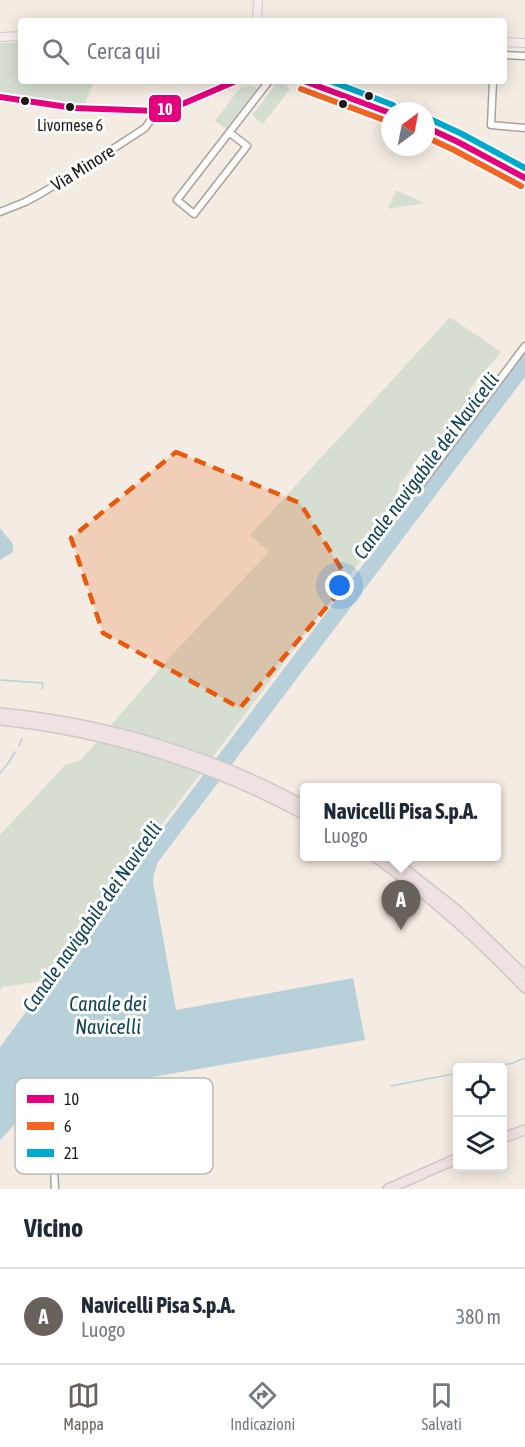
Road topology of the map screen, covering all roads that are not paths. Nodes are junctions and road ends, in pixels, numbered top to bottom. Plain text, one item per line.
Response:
1 (258, 0) edge
2 (256, 18) edge
3 (18, 36) edge
4 (0, 37) edge
5 (507, 42) edge
6 (525, 43) edge
7 (507, 56) edge
8 (525, 56) edge
9 (229, 84) edge
10 (267, 84) edge
11 (312, 84) edge
12 (493, 84) edge
13 (0, 97) edge
14 (381, 110) edge
15 (157, 111) junction
16 (525, 128) edge
17 (435, 131) edge
18 (230, 133) junction
19 (525, 178) edge
20 (0, 212) edge
21 (525, 346) edge
22 (418, 488) dead end
23 (0, 713) edge
24 (0, 720) edge
25 (70, 727) junction
26 (300, 804) edge
27 (300, 812) edge
28 (381, 861) edge
29 (395, 861) edge
30 (525, 976) edge
31 (525, 988) edge
32 (525, 1127) edge
33 (507, 1136) edge
34 (453, 1160) edge
35 (54, 1174) edge
36 (55, 1189) edge
37 (388, 1189) edge

1 - 2 main road
3 - 4 main road
5 - 6 main road
7 - 8 street
9 - 15 street
10 - 18 street
11 - 14 street
12 - 16 street
13 - 15 street
15 - 20 street, Via Minore
17 - 19 street
18 - 18 street
21 - 22 street
23 - 25 highway
24 - 25 highway
25 - 26 highway
25 - 27 highway
28 - 31 highway
29 - 30 highway
32 - 33 highway
34 - 37 highway
35 - 36 street

